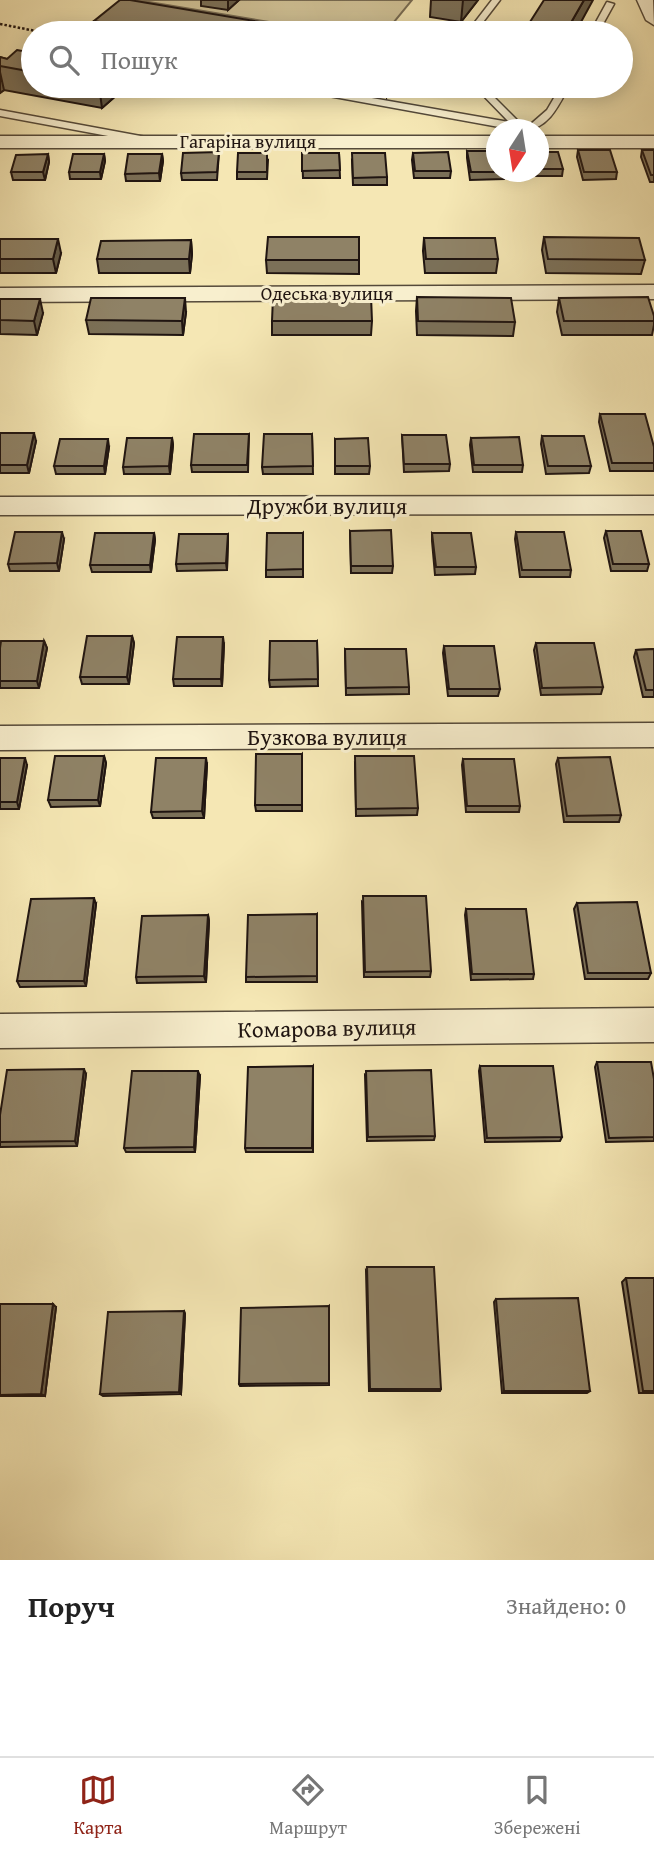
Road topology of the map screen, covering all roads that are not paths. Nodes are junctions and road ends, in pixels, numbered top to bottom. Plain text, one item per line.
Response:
1 (496, 0) edge
2 (645, 0) edge
3 (610, 4) dead end
4 (654, 20) edge
5 (480, 21) edge
6 (601, 21) edge
7 (355, 98) edge
8 (491, 98) edge
9 (559, 98) edge
10 (0, 113) edge
11 (512, 119) edge
12 (539, 119) edge
13 (486, 122) edge
14 (154, 141) junction
15 (0, 142) edge
16 (486, 142) edge
17 (549, 142) edge
18 (654, 142) edge
19 (654, 292) edge
20 (0, 295) edge
21 (654, 505) edge
22 (0, 506) edge
23 (654, 735) edge
24 (0, 738) edge
25 (654, 1025) edge
26 (0, 1031) edge

1 - 5 lane
2 - 4 street
3 - 6 lane
7 - 13 lane
8 - 11 lane
9 - 12 lane
10 - 14 lane
14 - 15 street, Гагаріна вулиця
14 - 16 street, Гагаріна вулиця
17 - 18 street
19 - 20 street, Одеська вулиця
21 - 22 street, Дружби вулиця
23 - 24 street, Бузкова вулиця
25 - 26 street, Комарова вулиця

